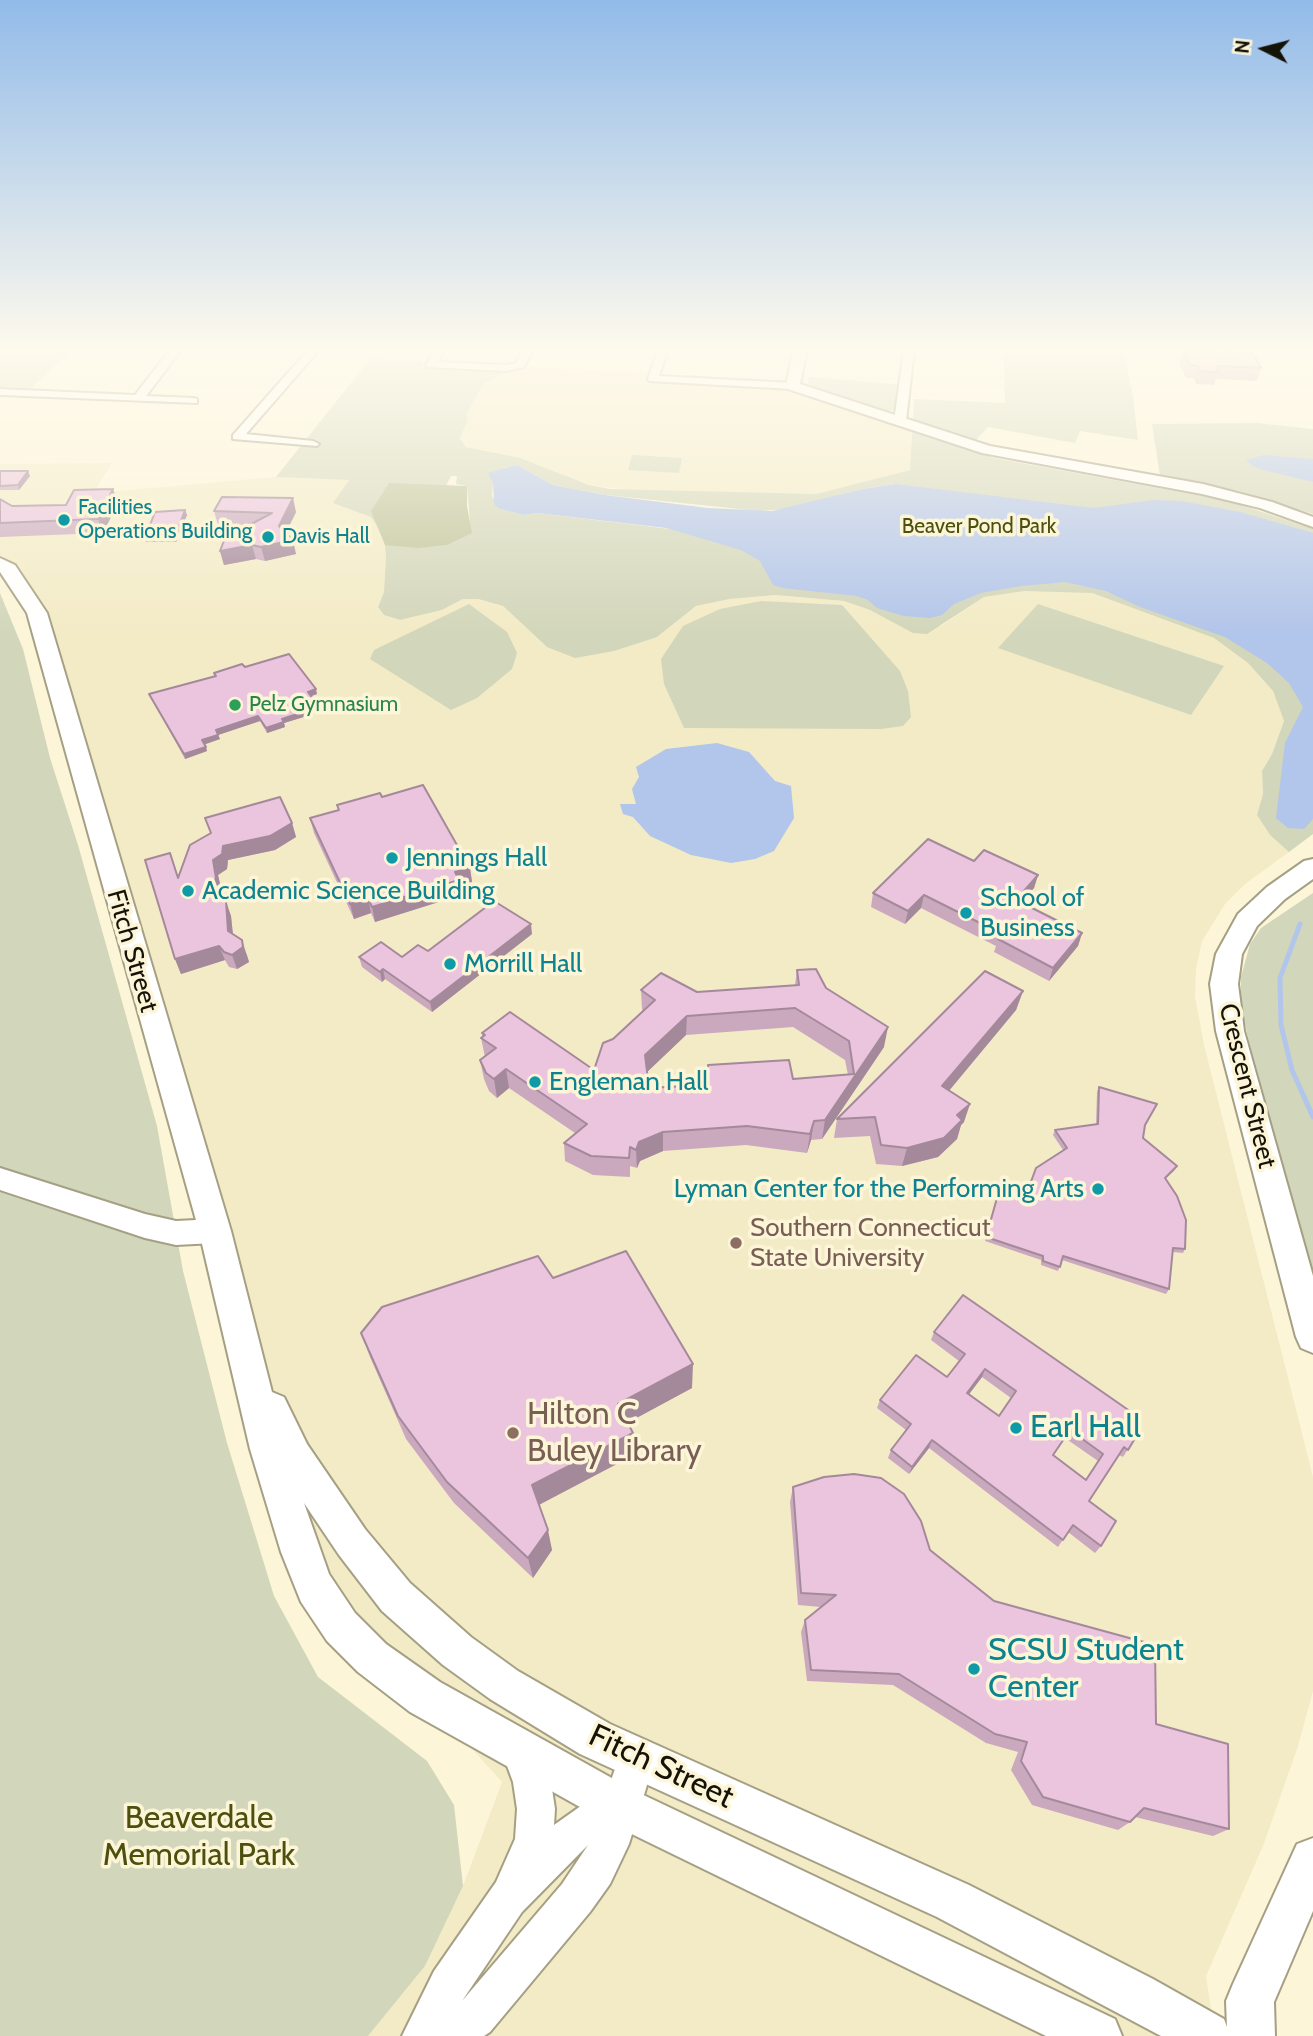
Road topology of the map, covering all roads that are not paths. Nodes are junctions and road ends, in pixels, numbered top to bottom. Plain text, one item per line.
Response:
1 (975, 445) edge
2 (1313, 522) edge
3 (0, 564) edge
4 (1313, 867) edge
5 (0, 1179) edge
6 (215, 1231) junction
7 (1313, 1337) edge
8 (243, 1350) junction
9 (520, 1752) junction
10 (636, 1759) junction
11 (620, 1806) junction
12 (1313, 1860) edge
13 (508, 1898) junction
14 (423, 2036) edge
15 (452, 2036) edge
16 (1098, 2036) edge
17 (1207, 2036) edge
18 (1251, 2036) edge

1 - 2 street
3 - 6 main road, Fitch Street
4 - 7 main road, Crescent Street
5 - 6 street
6 - 8 main road, Fitch Street
8 - 9 main road, Fitch Street
8 - 10 main road, Fitch Street
9 - 11 main road, Fitch Street
9 - 13 street
10 - 11 street
10 - 17 main road, Fitch Street
11 - 13 street
11 - 15 street
11 - 16 main road, Fitch Street
12 - 18 main road
13 - 14 street

